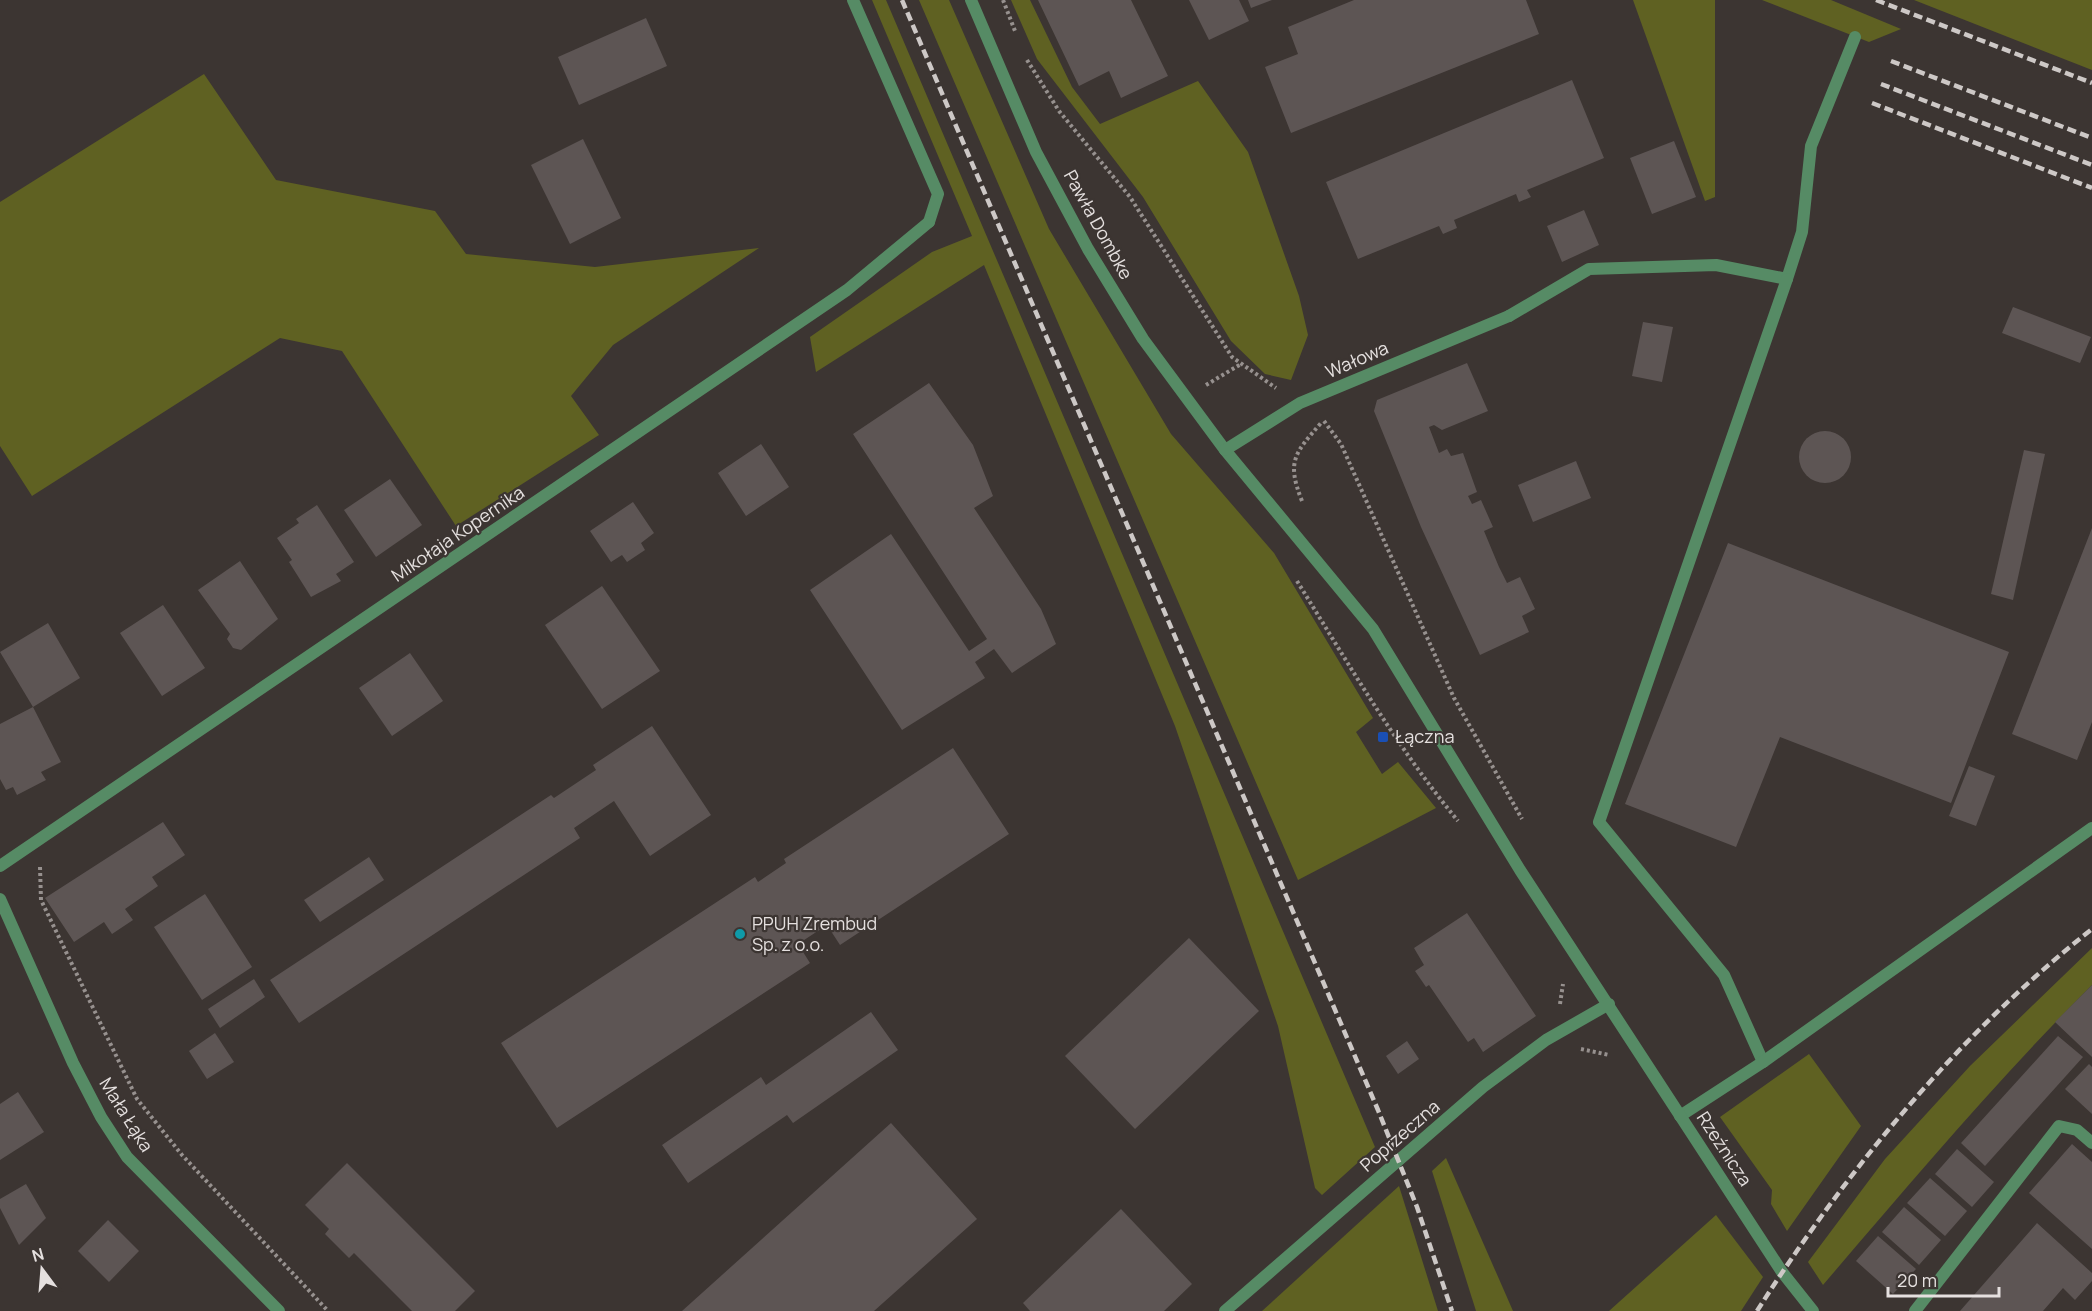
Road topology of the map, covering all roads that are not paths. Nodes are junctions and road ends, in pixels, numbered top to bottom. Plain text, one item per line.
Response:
1 (853, 0) edge
2 (971, 0) edge
3 (1855, 37) dead end
4 (1787, 279) junction
5 (1224, 450) junction
6 (2092, 828) edge
7 (0, 866) edge
8 (0, 899) edge
9 (1609, 1004) junction
10 (1763, 1062) junction
11 (1680, 1116) junction
12 (2092, 1143) edge
13 (279, 1311) edge
14 (1226, 1311) edge
15 (1813, 1311) edge
16 (1915, 1311) edge

1 - 7 street, Mikołaja Kopernika
2 - 5 street, Pawła Dombke
3 - 4 street
4 - 5 street, Wałowa
4 - 10 street
5 - 9 street
6 - 10 street
8 - 13 street, Mała Łąka
9 - 11 street, Rzeźnicza
9 - 14 street, Poprzeczna
10 - 11 street
11 - 15 street, Rzeźnicza
12 - 16 street

